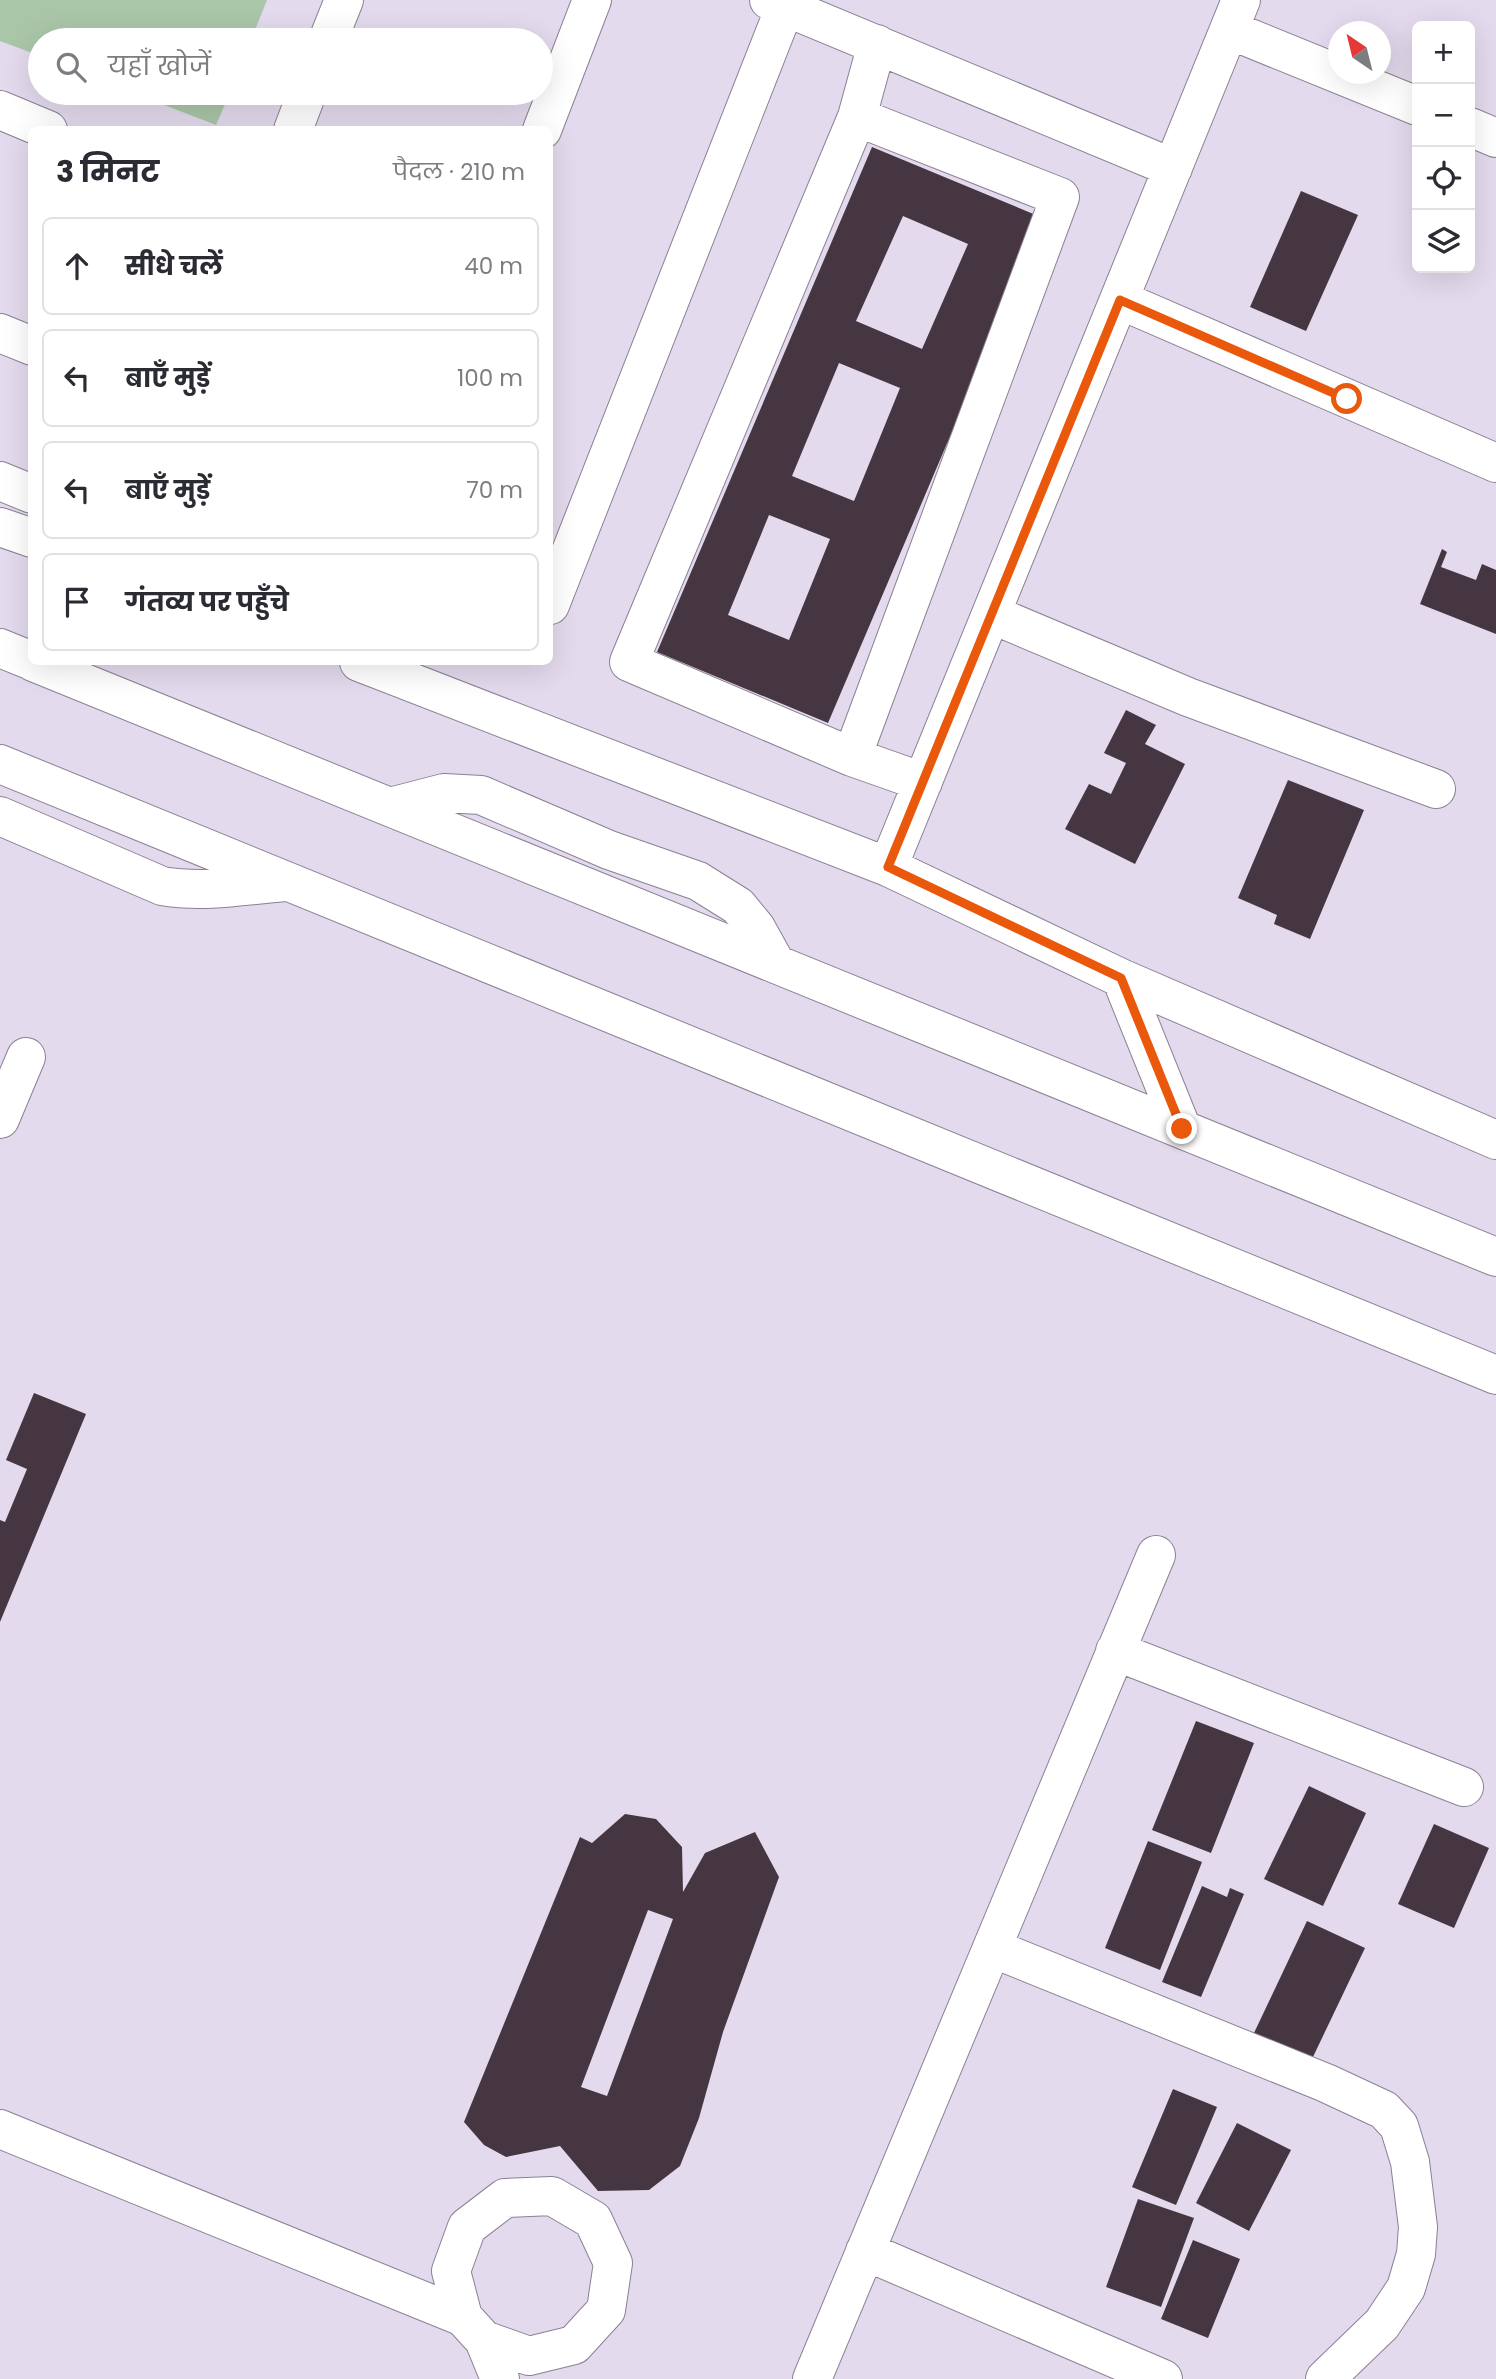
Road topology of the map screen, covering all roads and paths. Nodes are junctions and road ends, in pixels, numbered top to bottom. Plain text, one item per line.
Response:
1 (344, 0) edge
2 (592, 0) edge
3 (777, 4) edge
4 (1235, 15) edge
5 (333, 28) edge
6 (877, 44) junction
7 (553, 101) edge
8 (1412, 104) edge
9 (302, 105) edge
10 (552, 105) edge
11 (0, 110) edge
12 (857, 117) junction
13 (38, 126) edge
14 (295, 126) edge
15 (544, 126) edge
16 (1475, 129) edge
17 (1496, 138) edge
18 (1174, 168) junction
19 (1120, 300) junction
20 (0, 333) edge
21 (28, 344) edge
22 (1496, 463) edge
23 (0, 481) edge
24 (28, 492) edge
25 (0, 527) edge
26 (28, 537) edge
27 (553, 598) edge
28 (991, 614) junction
29 (0, 648) edge
30 (28, 659) edge
31 (42, 665) edge
32 (367, 665) edge
33 (852, 757) junction
34 (0, 764) edge
35 (923, 782) junction
36 (1436, 789) dead end
37 (0, 816) edge
38 (888, 867) junction
39 (288, 881) junction
40 (1121, 978) junction
41 (26, 1057) dead end
42 (0, 1119) edge
43 (1182, 1129) junction
44 (1496, 1140) edge
45 (1496, 1257) edge
46 (1496, 1375) edge
47 (1156, 1555) dead end
48 (1115, 1651) junction
49 (1464, 1787) dead end
50 (992, 1948) junction
51 (0, 2129) edge
52 (865, 2251) junction
53 (500, 2379) edge
54 (812, 2379) edge
55 (1163, 2379) edge
56 (1325, 2379) edge

1 - 5 street
2 - 7 street
3 - 6 street
3 - 27 street
4 - 8 street
4 - 18 street
6 - 12 street
6 - 18 street
9 - 14 street
10 - 15 street
11 - 13 street
12 - 33 street
12 - 33 street
16 - 17 street
18 - 19 street
19 - 22 street
19 - 28 street
20 - 21 street
23 - 24 street
25 - 26 street
28 - 35 street
28 - 36 street
29 - 30 street
31 - 43 street
32 - 38 street
33 - 35 street
34 - 39 street
35 - 38 street
37 - 39 street
38 - 40 street
39 - 46 street
40 - 43 street
40 - 44 street
41 - 42 street
43 - 45 street
47 - 48 street
48 - 49 street
48 - 50 street
50 - 52 street
50 - 56 street
51 - 53 street
52 - 54 street
52 - 55 street

